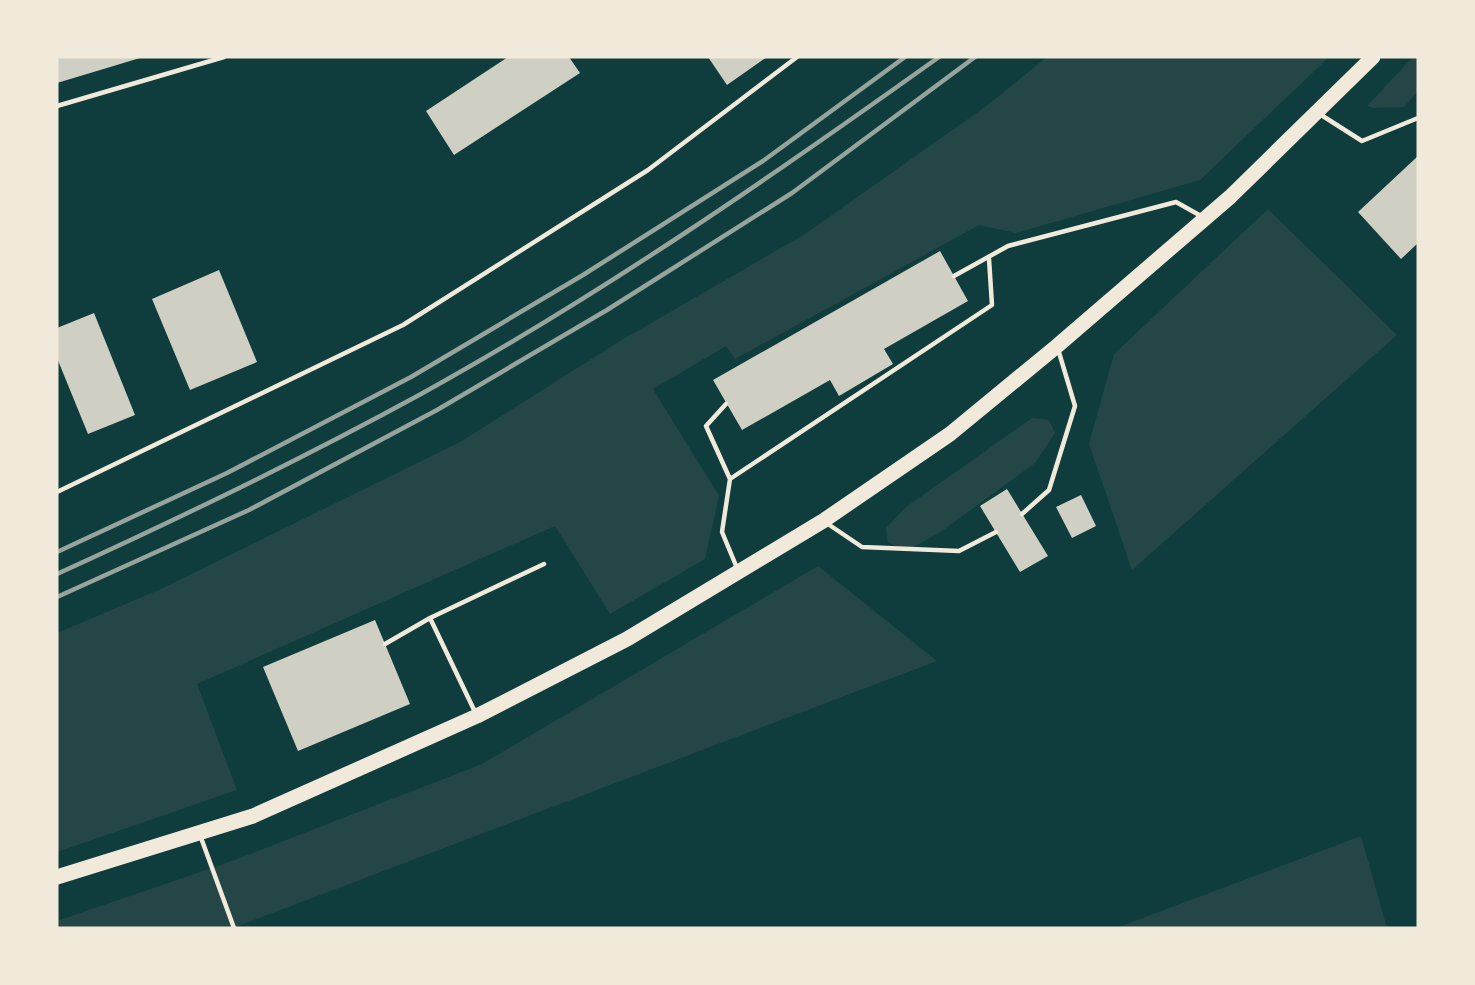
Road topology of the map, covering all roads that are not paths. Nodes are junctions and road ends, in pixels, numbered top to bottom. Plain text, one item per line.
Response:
1 (224, 57) edge
2 (797, 57) edge
3 (1373, 57) edge
4 (57, 106) edge
5 (1318, 113) junction
6 (1418, 118) edge
7 (1206, 219) junction
8 (989, 259) junction
9 (954, 276) dead end
10 (1057, 346) junction
11 (726, 404) dead end
12 (730, 479) junction
13 (57, 492) edge
14 (1022, 514) dead end
15 (823, 520) junction
16 (996, 532) dead end
17 (544, 564) dead end
18 (738, 572) junction
19 (430, 618) junction
20 (385, 644) dead end
21 (477, 716) junction
22 (199, 833) junction
23 (57, 877) edge
24 (234, 928) edge

1 - 4 lane
2 - 13 lane
3 - 5 main road
5 - 6 lane
5 - 7 main road
7 - 8 lane
7 - 10 main road
8 - 9 lane
8 - 12 lane
10 - 14 lane
10 - 15 main road
11 - 12 lane
12 - 18 lane
15 - 16 lane
15 - 18 main road
17 - 19 lane
18 - 21 main road
19 - 20 lane
19 - 21 lane
21 - 22 main road
22 - 23 main road
22 - 24 lane

